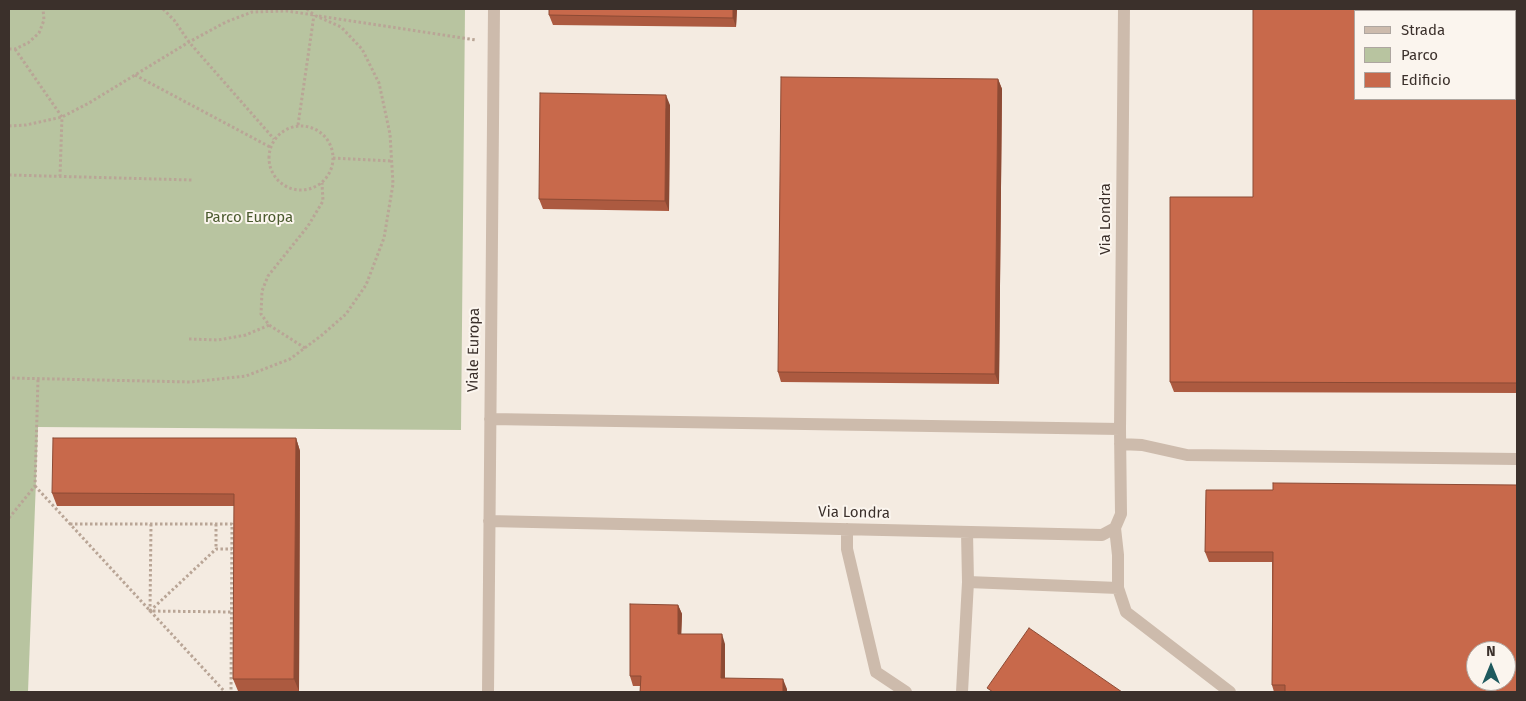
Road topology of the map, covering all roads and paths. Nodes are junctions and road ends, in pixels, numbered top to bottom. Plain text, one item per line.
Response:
1 (43, 9) edge
2 (163, 9) edge
3 (307, 9) edge
4 (494, 9) edge
5 (1124, 9) edge
6 (314, 15) junction
7 (189, 42) junction
8 (493, 44) junction
9 (9, 49) edge
10 (15, 49) junction
11 (135, 75) junction
12 (62, 117) junction
13 (298, 125) junction
14 (9, 126) edge
15 (274, 139) junction
16 (270, 147) junction
17 (333, 158) junction
18 (392, 161) junction
19 (9, 176) edge
20 (60, 176) junction
21 (192, 180) dead end
22 (322, 183) junction
23 (269, 325) junction
24 (189, 339) dead end
25 (305, 348) junction
26 (9, 378) edge
27 (38, 379) junction
28 (490, 419) junction
29 (1120, 428) junction
30 (1120, 444) junction
31 (1517, 459) edge
32 (35, 486) junction
33 (9, 518) edge
34 (489, 521) junction
35 (70, 524) junction
36 (151, 524) junction
37 (216, 524) junction
38 (1115, 528) junction
39 (847, 529) junction
40 (967, 532) junction
41 (216, 550) junction
42 (232, 550) junction
43 (968, 582) junction
44 (1118, 588) junction
45 (150, 611) junction
46 (231, 612) junction
47 (225, 692) edge
48 (231, 692) edge
49 (488, 692) edge
50 (906, 692) edge
51 (962, 692) edge
52 (1230, 692) edge

1 - 10 path
2 - 7 path
3 - 6 path
4 - 8 street, Viale Europa
5 - 29 street, Via Londra
6 - 7 path
6 - 8 path
6 - 13 path
6 - 18 path
7 - 11 path
7 - 15 path
8 - 28 street, Viale Europa
9 - 10 path
10 - 12 path
11 - 12 path
11 - 16 path
12 - 14 path
12 - 20 path
13 - 15 path
13 - 17 path
15 - 16 path
16 - 22 path
17 - 18 path
17 - 22 path
18 - 25 path
19 - 20 path
20 - 21 path
22 - 23 path
23 - 24 path
23 - 25 path
25 - 27 path
26 - 27 path
27 - 32 path
28 - 29 street
28 - 34 street, Viale Europa
29 - 30 street, Via Londra
30 - 31 street
30 - 38 street, Via Londra
32 - 33 path
32 - 35 path
34 - 39 street, Via Londra
34 - 49 street, Viale Europa
35 - 36 path
35 - 45 path
36 - 37 path
36 - 45 path
37 - 41 path
37 - 42 path
38 - 40 street, Via Londra
38 - 44 street
39 - 40 street, Via Londra
39 - 50 street
40 - 43 street
41 - 42 path
41 - 45 path
42 - 46 path
43 - 44 street
43 - 51 street
44 - 52 street
45 - 46 path
45 - 47 path
46 - 48 path

